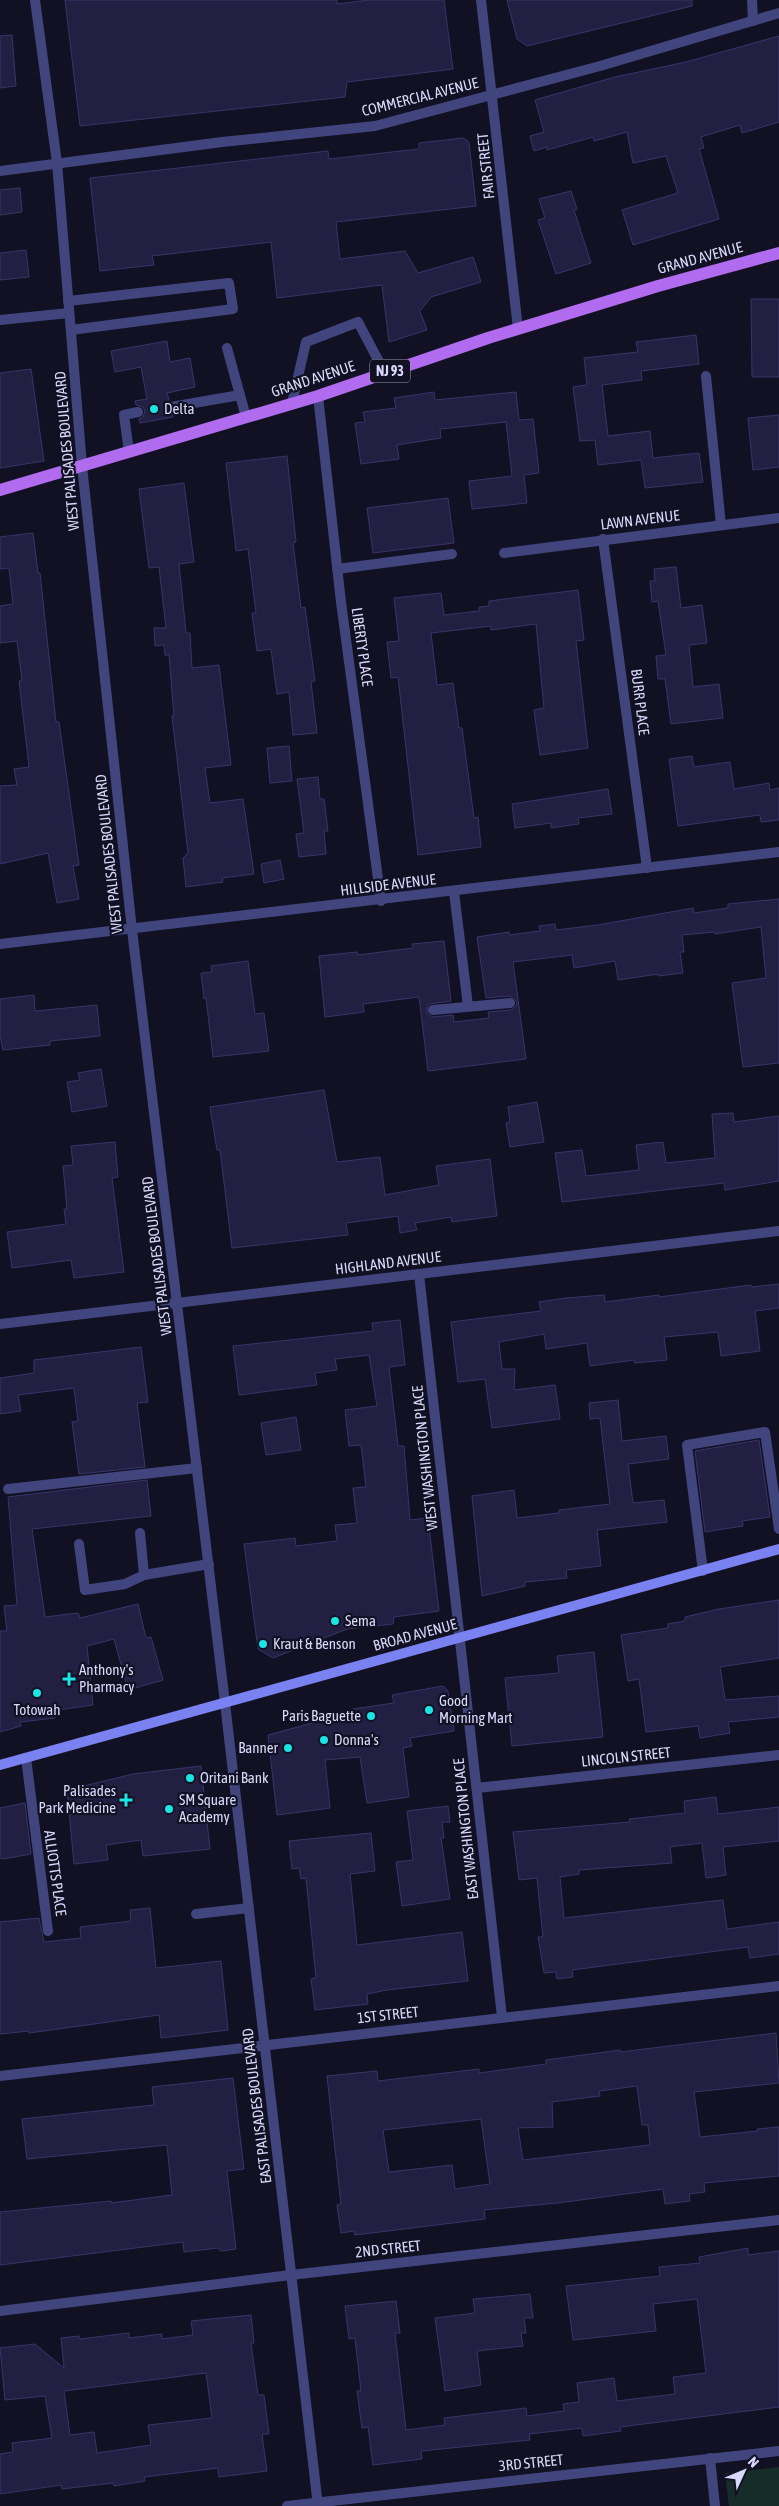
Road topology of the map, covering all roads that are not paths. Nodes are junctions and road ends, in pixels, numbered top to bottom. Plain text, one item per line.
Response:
1 (35, 0) edge
2 (482, 0) edge
3 (752, 0) edge
4 (779, 13) edge
5 (753, 21) junction
6 (493, 94) junction
7 (57, 163) junction
8 (0, 171) edge
9 (779, 253) edge
10 (68, 301) junction
11 (70, 313) junction
12 (0, 320) edge
13 (518, 329) junction
14 (71, 330) junction
15 (227, 348) dead end
16 (385, 373) junction
17 (706, 376) dead end
18 (240, 395) junction
19 (318, 396) junction
20 (292, 404) junction
21 (171, 407) dead end
22 (138, 412) dead end
23 (246, 417) junction
24 (129, 452) junction
25 (82, 466) junction
26 (0, 490) edge
27 (779, 518) edge
28 (721, 525) junction
29 (603, 539) junction
30 (504, 553) dead end
31 (452, 554) dead end
32 (337, 569) junction
33 (779, 852) edge
34 (647, 868) junction
35 (454, 892) junction
36 (381, 901) junction
37 (132, 930) junction
38 (0, 944) edge
39 (510, 1002) dead end
40 (468, 1006) junction
41 (433, 1010) dead end
42 (779, 1231) edge
43 (419, 1274) junction
44 (178, 1304) junction
45 (0, 1324) edge
46 (197, 1468) junction
47 (8, 1489) dead end
48 (779, 1529) edge
49 (140, 1533) dead end
50 (79, 1544) dead end
51 (779, 1550) edge
52 (209, 1564) junction
53 (703, 1570) junction
54 (144, 1575) junction
55 (460, 1638) junction
56 (225, 1703) junction
57 (779, 1755) edge
58 (26, 1758) junction
59 (0, 1765) edge
60 (477, 1788) junction
61 (249, 1908) junction
62 (196, 1914) dead end
63 (48, 1932) dead end
64 (779, 1986) edge
65 (502, 2017) junction
66 (265, 2044) junction
67 (0, 2076) edge
68 (779, 2220) edge
69 (292, 2275) junction
70 (0, 2311) edge
71 (779, 2451) edge
72 (710, 2458) junction
73 (318, 2504) edge
74 (287, 2506) edge
75 (715, 2506) edge

1 - 7 street, WEST PALISADES BOULEVARD
2 - 6 street, FAIR STREET
3 - 5 street
4 - 5 street, COMMERCIAL AVENUE
5 - 6 street, COMMERCIAL AVENUE
6 - 7 street, COMMERCIAL AVENUE
6 - 13 street, FAIR STREET
7 - 8 street, COMMERCIAL AVENUE
7 - 10 street, WEST PALISADES BOULEVARD
9 - 13 main road, GRAND AVENUE / NJ 93
10 - 11 street, WEST PALISADES BOULEVARD
10 - 14 street
11 - 12 street
11 - 14 street, WEST PALISADES BOULEVARD
13 - 16 main road, GRAND AVENUE / NJ 93
14 - 25 street, WEST PALISADES BOULEVARD
15 - 18 street
16 - 19 main road, GRAND AVENUE / NJ 93
16 - 20 street
17 - 28 street
18 - 21 street
18 - 23 street
19 - 20 main road, GRAND AVENUE / NJ 93
19 - 32 street, LIBERTY PLACE
20 - 23 main road, GRAND AVENUE / NJ 93
22 - 24 street
23 - 24 main road, GRAND AVENUE / NJ 93
24 - 25 main road, GRAND AVENUE / NJ 93
25 - 26 main road, GRAND AVENUE / NJ 93
25 - 37 street, WEST PALISADES BOULEVARD
27 - 28 street, LAWN AVENUE
28 - 29 street, LAWN AVENUE
29 - 30 street, LAWN AVENUE
29 - 34 street, BURR PLACE
31 - 32 street
32 - 36 street, LIBERTY PLACE
33 - 34 street, HILLSIDE AVENUE
34 - 35 street, HILLSIDE AVENUE
35 - 36 street, HILLSIDE AVENUE
35 - 40 street
36 - 37 street, HILLSIDE AVENUE
37 - 38 street, HILLSIDE AVENUE
37 - 44 street, WEST PALISADES BOULEVARD
39 - 40 street
40 - 41 street
42 - 43 street, HIGHLAND AVENUE
43 - 44 street, HIGHLAND AVENUE
43 - 55 street, WEST WASHINGTON PLACE
44 - 45 street, HIGHLAND AVENUE
44 - 46 street, WEST PALISADES BOULEVARD
46 - 47 street
46 - 52 street, WEST PALISADES BOULEVARD
48 - 53 street
49 - 54 street
50 - 54 street
51 - 53 main road, BROAD AVENUE
52 - 54 street
52 - 56 street, WEST PALISADES BOULEVARD
53 - 55 main road, BROAD AVENUE
55 - 56 main road, BROAD AVENUE
55 - 60 street, EAST WASHINGTON PLACE
56 - 58 main road, BROAD AVENUE
56 - 61 street, EAST PALISADES BOULEVARD
57 - 60 street, LINCOLN STREET
58 - 59 main road, BROAD AVENUE
58 - 63 street, ALLIOTTS PLACE
60 - 65 street, EAST WASHINGTON PLACE
61 - 62 street
61 - 66 street, EAST PALISADES BOULEVARD
64 - 65 street, 1ST STREET
65 - 66 street, 1ST STREET
66 - 67 street, 1ST STREET
66 - 69 street, EAST PALISADES BOULEVARD
68 - 69 street, 2ND STREET
69 - 70 street, 2ND STREET
69 - 73 street, EAST PALISADES BOULEVARD
71 - 72 street, 3RD STREET
72 - 73 street, 3RD STREET
72 - 75 street
73 - 74 street, 3RD STREET

